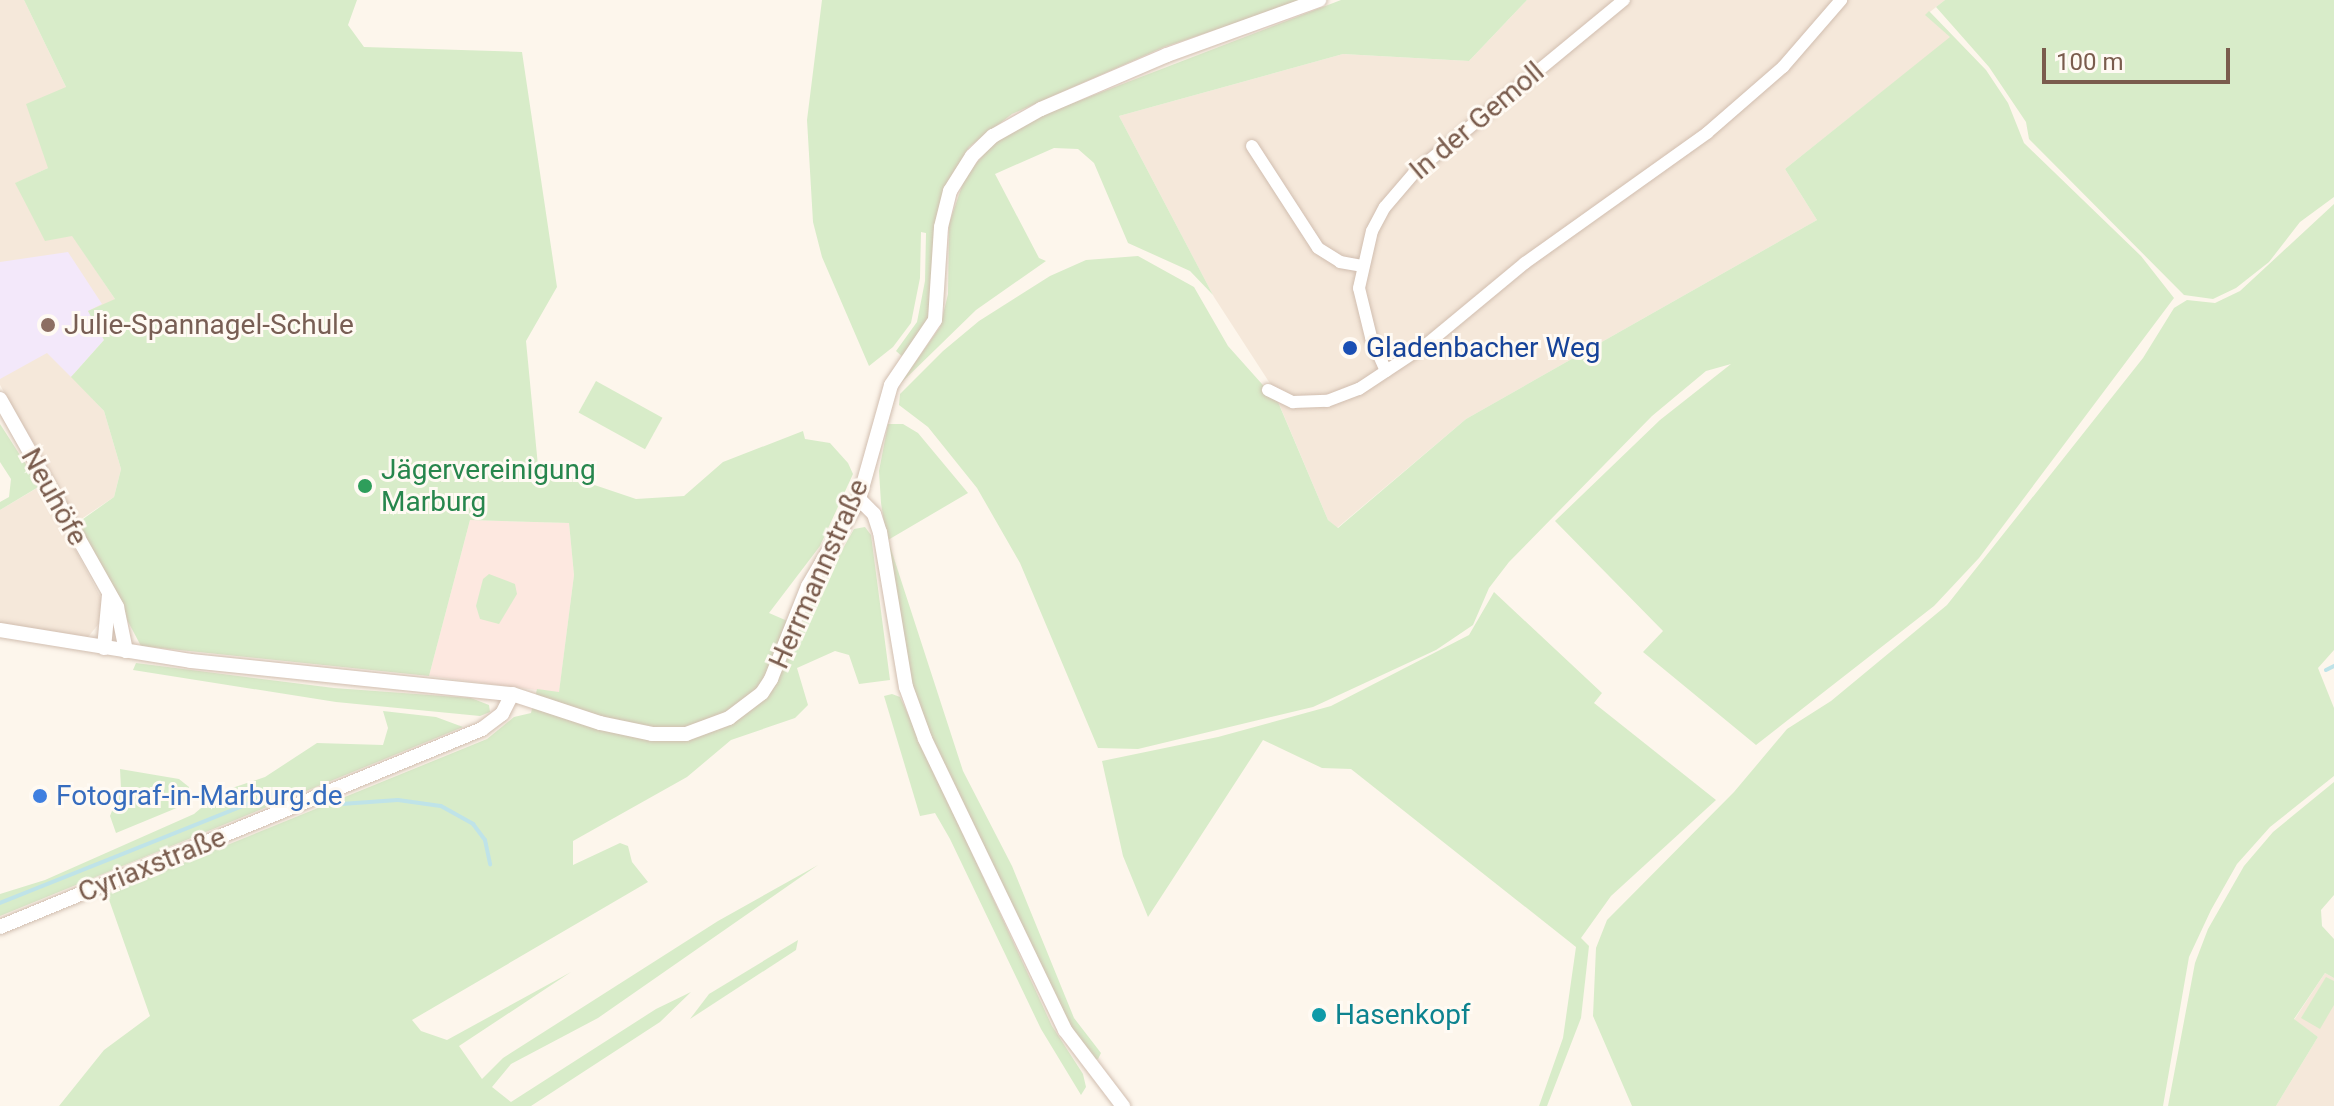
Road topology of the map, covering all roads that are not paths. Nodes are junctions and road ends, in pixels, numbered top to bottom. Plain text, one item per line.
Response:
1 (1319, 0) edge
2 (1624, 0) edge
3 (1841, 0) edge
4 (1252, 146) dead end
5 (1362, 266) junction
6 (1386, 371) junction
7 (1268, 390) dead end
8 (0, 399) edge
9 (859, 499) junction
10 (109, 595) junction
11 (0, 630) edge
12 (104, 648) junction
13 (126, 651) junction
14 (512, 694) junction
15 (0, 927) edge
16 (1123, 1106) edge

1 - 9 street, Herrmannstraße
2 - 5 street, In der Gemoll
3 - 6 street
4 - 5 street
5 - 6 street, In der Gemoll
6 - 7 street
8 - 10 street, Neuhöfe
9 - 14 street, Herrmannstraße
9 - 16 street
10 - 12 street
10 - 13 street, Neuhöfe
11 - 12 street, Herrmannstraße
12 - 13 street, Herrmannstraße
13 - 14 street, Herrmannstraße
14 - 15 street, Cyriaxstraße

